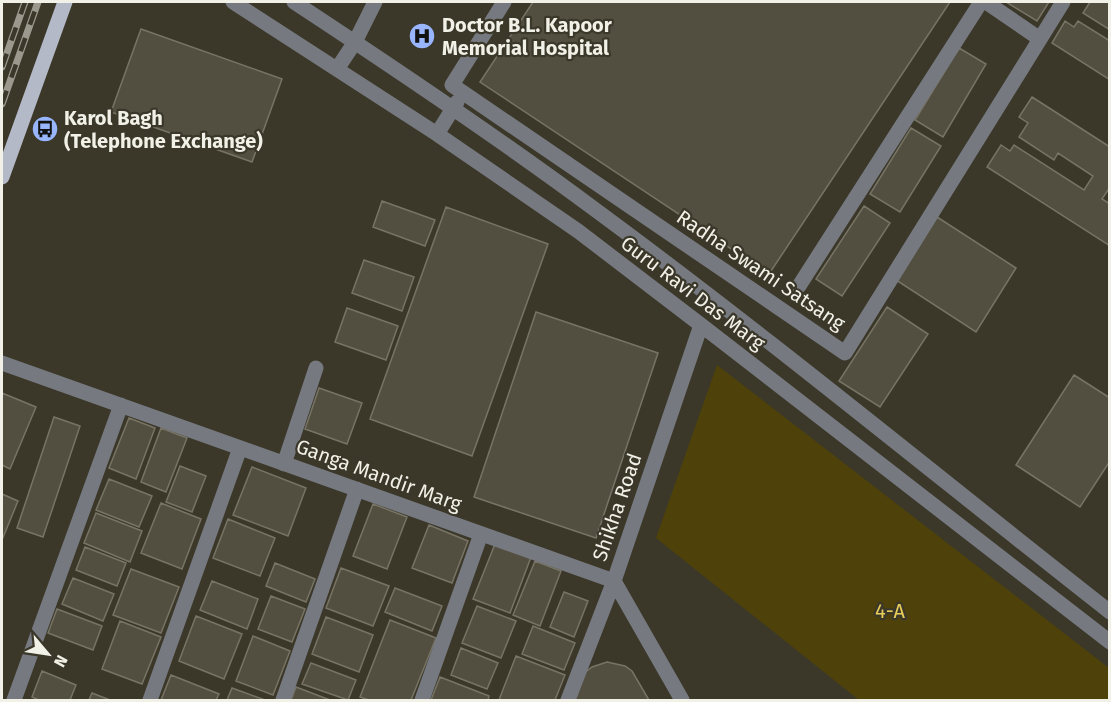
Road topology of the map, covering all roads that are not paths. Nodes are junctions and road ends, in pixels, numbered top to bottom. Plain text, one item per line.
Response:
1 (65, 2) edge
2 (233, 2) edge
3 (294, 2) edge
4 (375, 2) edge
5 (504, 2) edge
6 (984, 2) edge
7 (1063, 2) edge
8 (1040, 39) junction
9 (355, 42) junction
10 (337, 69) junction
11 (463, 92) junction
12 (453, 109) junction
13 (437, 134) junction
14 (2, 177) edge
15 (799, 286) dead end
16 (702, 325) junction
17 (2, 363) edge
18 (316, 368) dead end
19 (121, 405) junction
20 (240, 448) junction
21 (284, 464) junction
22 (357, 489) junction
23 (481, 534) junction
24 (614, 581) junction
25 (1110, 612) edge
26 (1110, 642) edge
27 (14, 700) edge
28 (150, 700) edge
29 (283, 700) edge
30 (422, 700) edge
31 (568, 700) edge
32 (681, 700) edge

1 - 14 main road
2 - 10 street, Guru Ravi Das Marg
3 - 9 street, Guru Ravi Das Marg
4 - 9 street
5 - 11 street
6 - 8 street
6 - 15 street
7 - 8 street, Radha Swami Satsang
8 - 11 street, Radha Swami Satsang
9 - 10 street
9 - 12 street, Guru Ravi Das Marg
10 - 13 street, Guru Ravi Das Marg
11 - 12 street
12 - 13 street
12 - 25 street, Guru Ravi Das Marg
13 - 16 street, Guru Ravi Das Marg
16 - 24 street, Shikha Road
16 - 26 street, Guru Ravi Das Marg
17 - 19 street, Ganga Mandir Marg
18 - 21 street
19 - 20 street, Ganga Mandir Marg
19 - 27 street
20 - 21 street, Ganga Mandir Marg
20 - 28 street
21 - 22 street, Ganga Mandir Marg
22 - 23 street, Ganga Mandir Marg
22 - 29 street
23 - 24 street, Ganga Mandir Marg
23 - 30 street
24 - 31 street, Shikha Road
24 - 32 street

